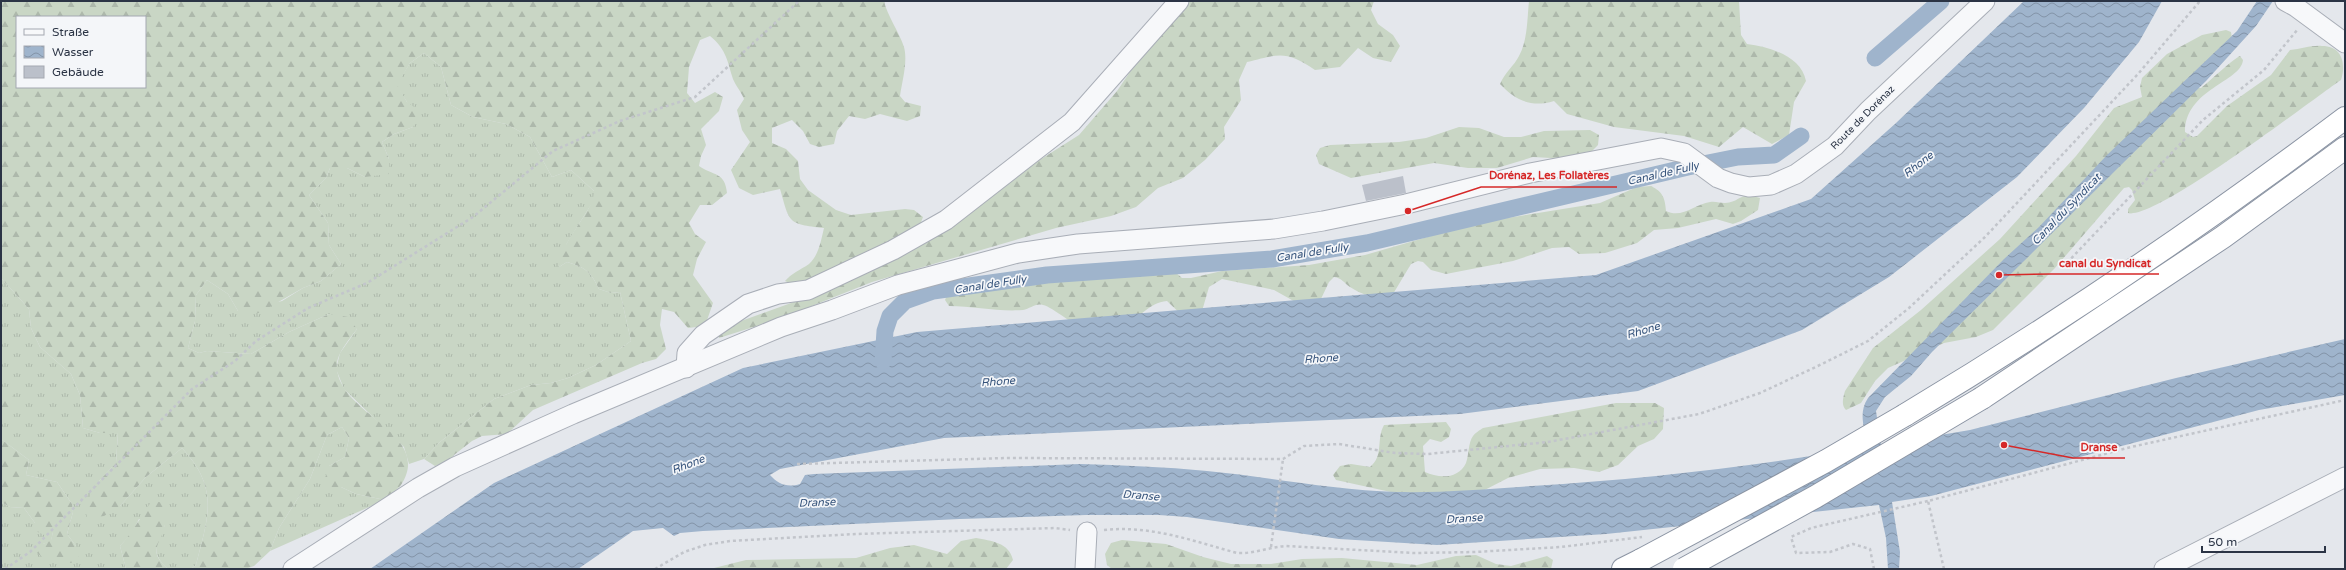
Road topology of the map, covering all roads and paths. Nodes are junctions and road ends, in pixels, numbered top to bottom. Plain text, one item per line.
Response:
1 (799, 1) edge
2 (1179, 1) edge
3 (1985, 1) edge
4 (2200, 1) edge
5 (2288, 2) edge
6 (2309, 8) edge
7 (2345, 43) edge
8 (2345, 118) edge
9 (2345, 148) edge
10 (2063, 267) dead end
11 (686, 368) junction
12 (2345, 400) edge
13 (1283, 459) junction
14 (797, 464) dead end
15 (2345, 477) edge
16 (1928, 501) junction
17 (1648, 536) dead end
18 (1087, 541) junction
19 (1271, 547) junction
20 (1632, 564) edge
21 (5, 569) edge
22 (293, 569) edge
23 (655, 569) edge
24 (1085, 569) edge
25 (1684, 569) edge
26 (1874, 569) edge
27 (1944, 569) edge
28 (2164, 569) edge

1 - 21 path
2 - 11 street
3 - 11 street, Route de Dorénaz
4 - 13 path
5 - 6 street
6 - 7 street
6 - 10 path
8 - 20 highway, bridge
9 - 25 highway, bridge
11 - 22 street
12 - 16 path
13 - 14 path
13 - 19 path
15 - 28 street
16 - 26 path
16 - 27 path
17 - 19 path
18 - 19 path
18 - 23 path
18 - 24 street

